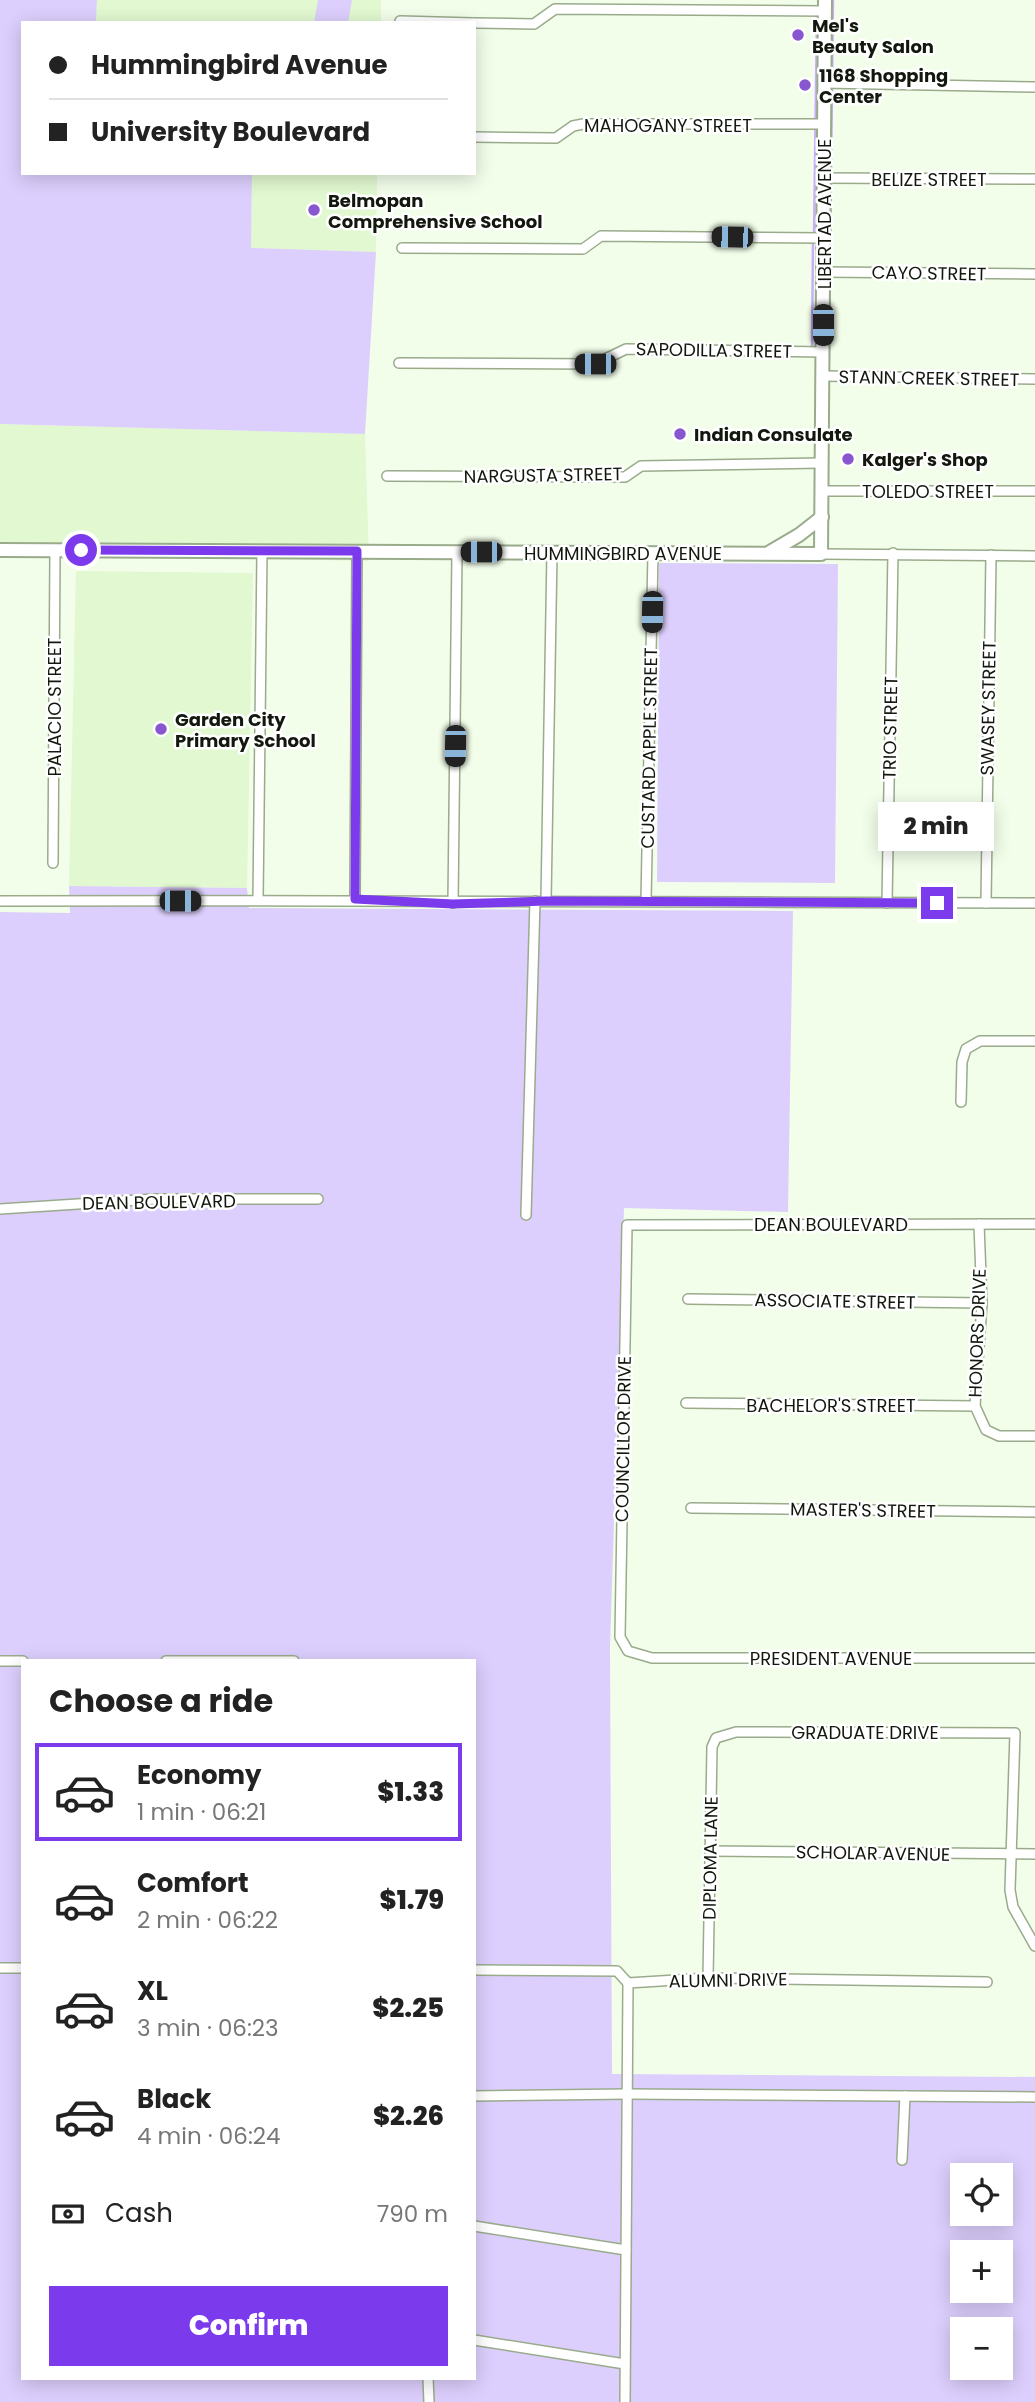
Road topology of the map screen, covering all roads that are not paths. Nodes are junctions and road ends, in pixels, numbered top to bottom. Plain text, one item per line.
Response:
1 (825, 5) edge
2 (476, 23) edge
3 (824, 83) junction
4 (1035, 87) edge
5 (824, 124) junction
6 (476, 137) edge
7 (824, 178) junction
8 (1035, 179) edge
9 (823, 239) junction
10 (402, 248) dead end
11 (823, 272) junction
12 (1035, 274) edge
13 (823, 352) junction
14 (399, 363) dead end
15 (823, 376) junction
16 (1035, 379) edge
17 (822, 463) junction
18 (387, 476) dead end
19 (822, 491) junction
20 (1035, 491) edge
21 (822, 517) junction
22 (0, 550) edge
23 (55, 550) junction
24 (262, 551) junction
25 (357, 551) junction
26 (457, 552) junction
27 (552, 552) junction
28 (653, 553) junction
29 (767, 553) junction
30 (893, 553) junction
31 (821, 554) junction
32 (991, 555) junction
33 (1035, 556) edge
34 (53, 863) dead end
35 (355, 899) junction
36 (0, 901) edge
37 (258, 901) junction
38 (535, 901) junction
39 (546, 901) junction
40 (646, 901) junction
41 (887, 903) junction
42 (986, 903) junction
43 (1035, 903) edge
44 (453, 904) junction
45 (1035, 1041) edge
46 (961, 1102) dead end
47 (318, 1199) dead end
48 (0, 1209) edge
49 (526, 1215) dead end
50 (979, 1224) junction
51 (1035, 1224) edge
52 (627, 1225) joint
53 (688, 1299) dead end
54 (982, 1303) junction
55 (686, 1403) dead end
56 (975, 1406) junction
57 (1035, 1436) edge
58 (691, 1508) dead end
59 (1035, 1511) edge
60 (628, 1651) joint
61 (1035, 1658) edge
62 (0, 1661) edge
63 (21, 1661) edge
64 (716, 1738) joint
65 (711, 1851) junction
66 (1010, 1854) junction
67 (1035, 1854) edge
68 (1035, 1946) edge
69 (0, 1968) edge
70 (21, 1968) edge
71 (476, 1970) edge
72 (708, 1978) junction
73 (987, 1982) dead end
74 (628, 1983) junction
75 (627, 2094) junction
76 (476, 2096) edge
77 (905, 2096) junction
78 (1035, 2097) edge
79 (902, 2160) dead end
80 (476, 2226) edge
81 (626, 2250) junction
82 (476, 2340) edge
83 (625, 2364) junction
84 (428, 2380) edge
85 (429, 2402) edge
86 (625, 2402) edge

1 - 2 street
1 - 3 street, LIBERTAD AVENUE
3 - 4 street
3 - 5 street, LIBERTAD AVENUE
5 - 6 street, MAHOGANY STREET
5 - 7 street, LIBERTAD AVENUE
7 - 8 street, BELIZE STREET
7 - 9 street, LIBERTAD AVENUE
9 - 10 street
9 - 11 street, LIBERTAD AVENUE
11 - 12 street, CAYO STREET
11 - 13 street, LIBERTAD AVENUE
13 - 14 street, SAPODILLA STREET
13 - 15 street, LIBERTAD AVENUE
15 - 16 street, STANN CREEK STREET
15 - 17 street, LIBERTAD AVENUE
17 - 18 street, NARGUSTA STREET
17 - 19 street, LIBERTAD AVENUE
19 - 20 street, TOLEDO STREET
19 - 21 street, LIBERTAD AVENUE
21 - 29 street
21 - 31 street, LIBERTAD AVENUE
22 - 23 street, HUMMINGBIRD AVENUE
23 - 24 street, HUMMINGBIRD AVENUE
23 - 34 street, PALACIO STREET
24 - 25 street, HUMMINGBIRD AVENUE
24 - 37 street
25 - 26 street, HUMMINGBIRD AVENUE
25 - 35 street
26 - 27 street, HUMMINGBIRD AVENUE
26 - 44 street
27 - 28 street, HUMMINGBIRD AVENUE
27 - 39 street
28 - 29 street, HUMMINGBIRD AVENUE
28 - 40 street, CUSTARD APPLE STREET
29 - 31 street, HUMMINGBIRD AVENUE
30 - 31 street, HUMMINGBIRD AVENUE
30 - 32 street, HUMMINGBIRD AVENUE
30 - 41 street, TRIO STREET
32 - 33 street, HUMMINGBIRD AVENUE
32 - 42 street, SWASEY STREET
35 - 37 street
35 - 44 street
36 - 37 street
38 - 39 street
38 - 44 street
38 - 49 street
39 - 40 street
40 - 41 street
41 - 42 street
42 - 43 street
45 - 46 street
47 - 48 street, DEAN BOULEVARD
50 - 51 street, DEAN BOULEVARD
50 - 52 street, DEAN BOULEVARD
50 - 54 street, HONORS DRIVE
52 - 60 street, COUNCILLOR DRIVE
53 - 54 street, ASSOCIATE STREET
54 - 56 street, HONORS DRIVE
55 - 56 street, BACHELOR'S STREET
56 - 57 street, HONORS DRIVE
58 - 59 street, MASTER'S STREET
60 - 61 street, PRESIDENT AVENUE
62 - 63 street
64 - 65 street, DIPLOMA LANE
64 - 66 street, GRADUATE DRIVE
65 - 66 street, SCHOLAR AVENUE
65 - 72 street, DIPLOMA LANE
66 - 67 street, SCHOLAR AVENUE
66 - 68 street
69 - 70 street
71 - 74 street, ALUMNI DRIVE
72 - 73 street, ALUMNI DRIVE
72 - 74 street, ALUMNI DRIVE
74 - 75 street
75 - 76 street
75 - 77 street
75 - 81 street
77 - 78 street
77 - 79 street
80 - 81 street
81 - 83 street
82 - 83 street
83 - 86 street
84 - 85 street

